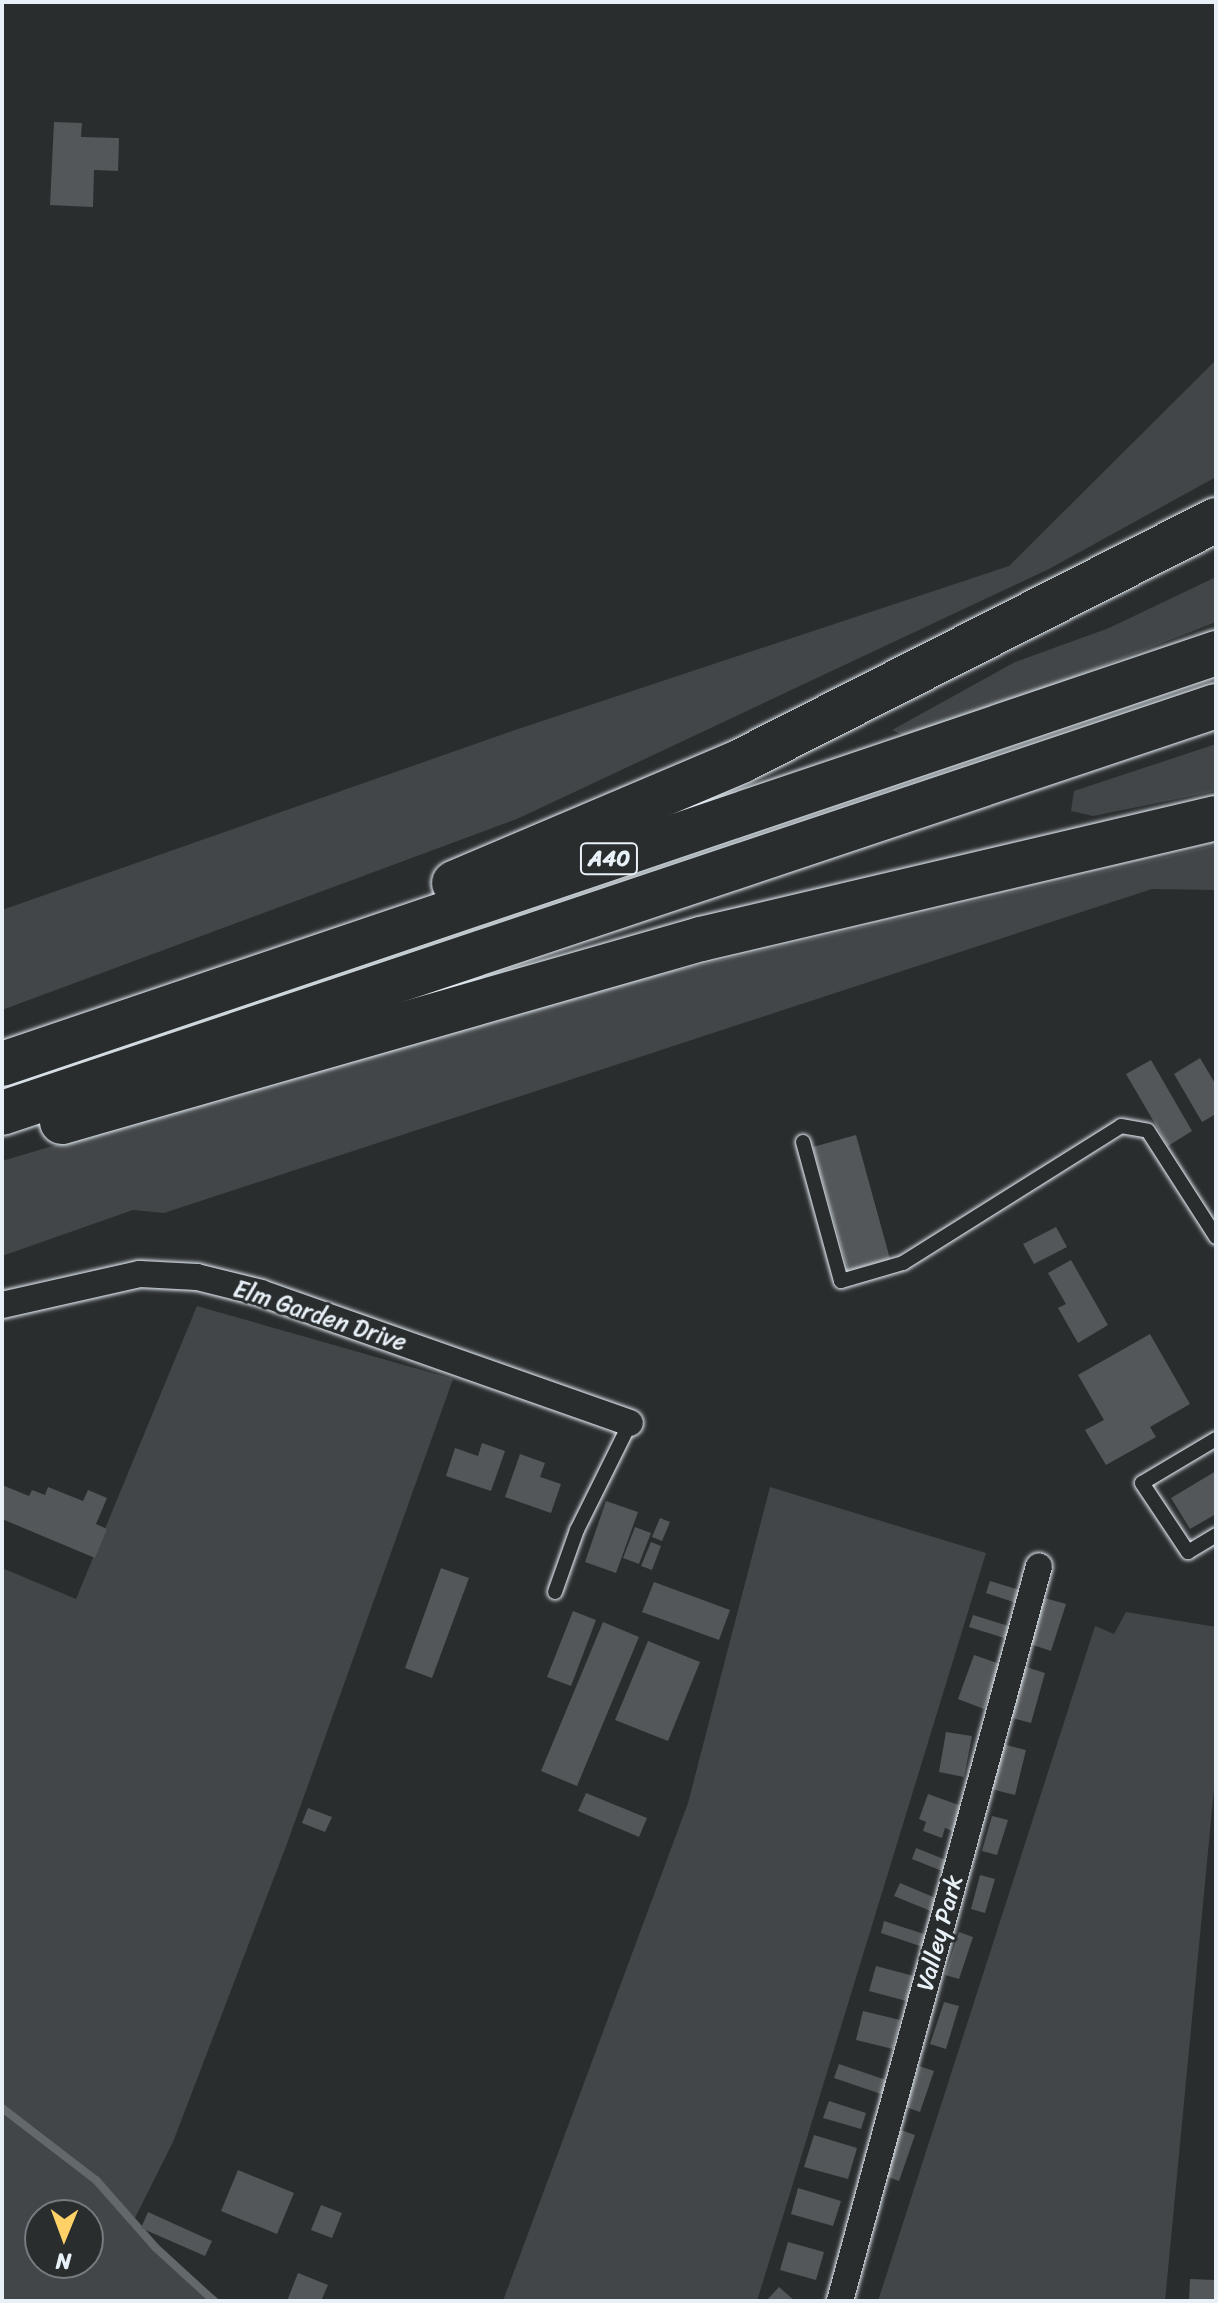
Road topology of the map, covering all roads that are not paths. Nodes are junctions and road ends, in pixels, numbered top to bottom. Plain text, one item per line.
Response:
1 (1216, 520) edge
2 (1216, 653) edge
3 (1216, 706) edge
4 (1216, 818) edge
5 (90, 1034) junction
6 (2, 1064) edge
7 (2, 1113) edge
8 (2, 1138) edge
9 (803, 1142) dead end
10 (1216, 1237) edge
11 (2, 1305) edge
12 (630, 1423) joint
13 (1216, 1439) edge
14 (1216, 1535) edge
15 (1039, 1566) dead end
16 (555, 1592) dead end
17 (840, 2301) edge

1 - 5 highway
2 - 5 highway, A40
3 - 7 highway, A40
4 - 8 highway
5 - 6 highway, A40
9 - 10 lane
11 - 12 street, Elm Garden Drive
12 - 16 lane
13 - 14 lane
15 - 17 street, Valley Park

